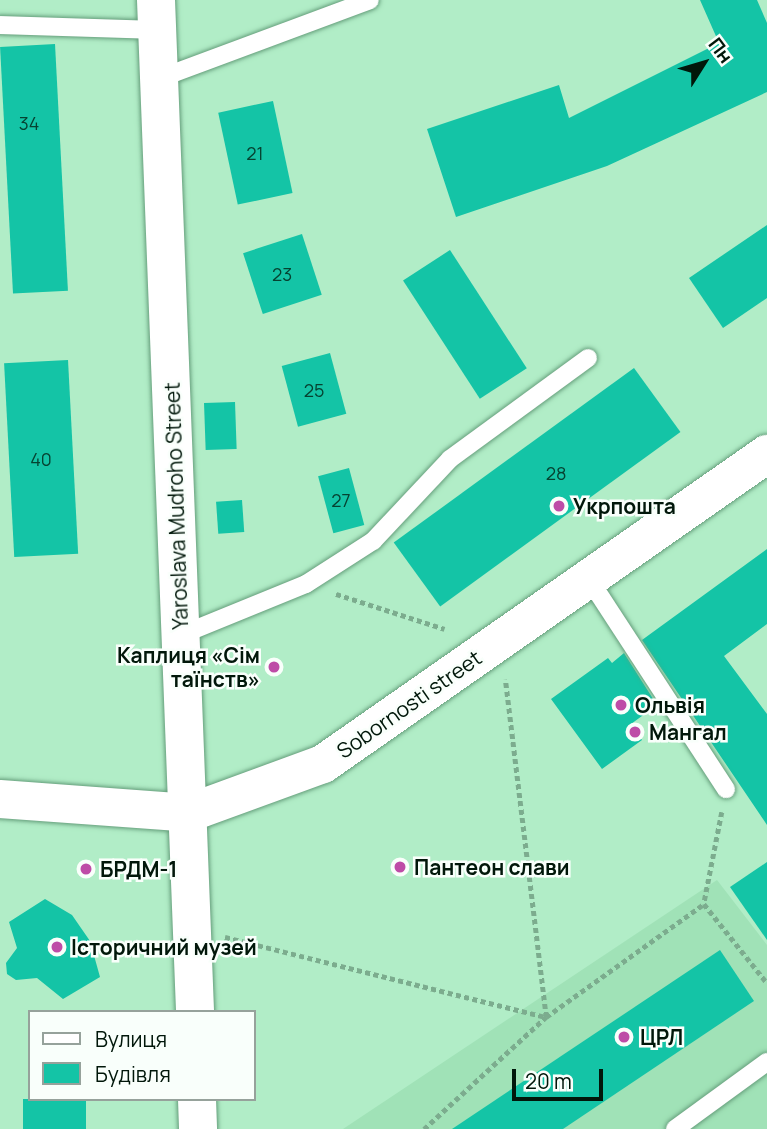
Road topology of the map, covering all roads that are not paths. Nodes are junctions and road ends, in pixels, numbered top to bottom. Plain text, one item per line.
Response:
1 (370, 0) edge
2 (156, 15) edge
3 (0, 25) edge
4 (158, 79) junction
5 (588, 358) dead end
6 (767, 454) edge
7 (589, 579) junction
8 (181, 635) junction
9 (726, 789) road end
10 (0, 799) edge
11 (190, 813) junction
12 (195, 1010) edge
13 (767, 1062) edge
14 (197, 1101) edge
15 (198, 1129) edge
16 (675, 1129) edge

1 - 4 lane
2 - 3 lane
2 - 4 street, Yaroslava Mudroho Street
4 - 8 street, Yaroslava Mudroho Street
5 - 8 lane
6 - 7 street, Sobornosti street
7 - 9 lane
7 - 11 street, Sobornosti street
8 - 11 street, Yaroslava Mudroho Street
10 - 11 street, Sobornosti street
11 - 12 street, Yaroslava Mudroho Street
13 - 16 lane
14 - 15 street

